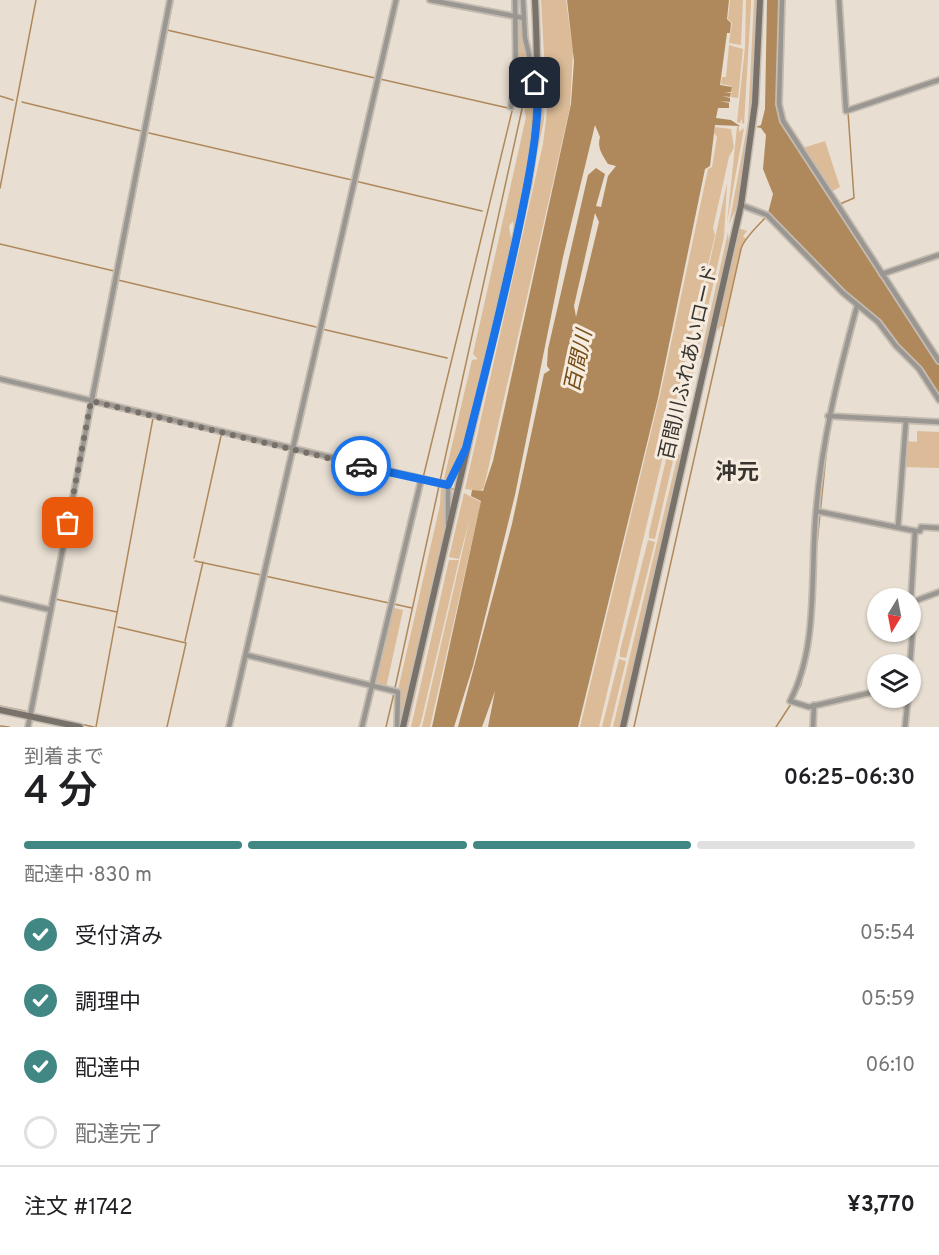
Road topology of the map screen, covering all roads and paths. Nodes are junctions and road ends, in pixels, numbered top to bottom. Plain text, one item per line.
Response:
1 (170, 0) edge
2 (396, 0) edge
3 (430, 0) edge
4 (515, 0) edge
5 (523, 0) edge
6 (535, 0) edge
7 (760, 0) edge
8 (782, 0) edge
9 (839, 0) edge
10 (517, 16) junction
11 (939, 80) edge
12 (538, 89) junction
13 (511, 107) dead end
14 (741, 205) junction
15 (939, 255) edge
16 (882, 274) junction
17 (857, 306) junction
18 (939, 361) edge
19 (0, 379) edge
20 (939, 400) edge
21 (91, 401) junction
22 (830, 416) junction
23 (906, 420) junction
24 (939, 422) edge
25 (466, 448) junction
26 (293, 451) junction
27 (422, 481) junction
28 (448, 485) junction
29 (818, 512) junction
30 (448, 524) junction
31 (898, 526) junction
32 (939, 528) edge
33 (916, 531) junction
34 (912, 588) edge
35 (939, 592) edge
36 (0, 598) edge
37 (921, 599) edge
38 (51, 610) junction
39 (246, 655) junction
40 (373, 686) junction
41 (867, 693) edge
42 (814, 705) junction
43 (907, 708) edge
44 (0, 710) edge
45 (30, 716) junction
46 (28, 727) edge
47 (80, 727) edge
48 (229, 727) edge
49 (362, 727) edge
50 (397, 727) edge
51 (403, 727) edge
52 (623, 727) edge
53 (813, 727) edge
54 (905, 727) edge

1 - 21 street
2 - 26 street
3 - 10 street
4 - 10 street
5 - 10 street
6 - 12 street
7 - 14 street, 百間川ふれあいロード
8 - 16 street
9 - 11 street
10 - 12 street
10 - 13 street
12 - 25 street
14 - 17 street
14 - 52 street, 百間川ふれあいロード
15 - 16 street
16 - 18 street
17 - 20 street
17 - 22 street
19 - 21 street
21 - 26 street
21 - 38 street
22 - 23 street
22 - 29 street
23 - 24 street
23 - 31 street
25 - 28 street
25 - 30 street
26 - 27 street
26 - 39 street
27 - 28 street
27 - 40 street
28 - 30 street
29 - 31 street
29 - 42 street
30 - 51 street
31 - 33 street
32 - 33 street
33 - 34 street
35 - 37 street
36 - 38 street
38 - 45 street
39 - 40 street
39 - 48 street
40 - 49 street
40 - 50 street
41 - 42 street
42 - 53 street
43 - 54 street
44 - 45 street
45 - 46 street
45 - 47 street

